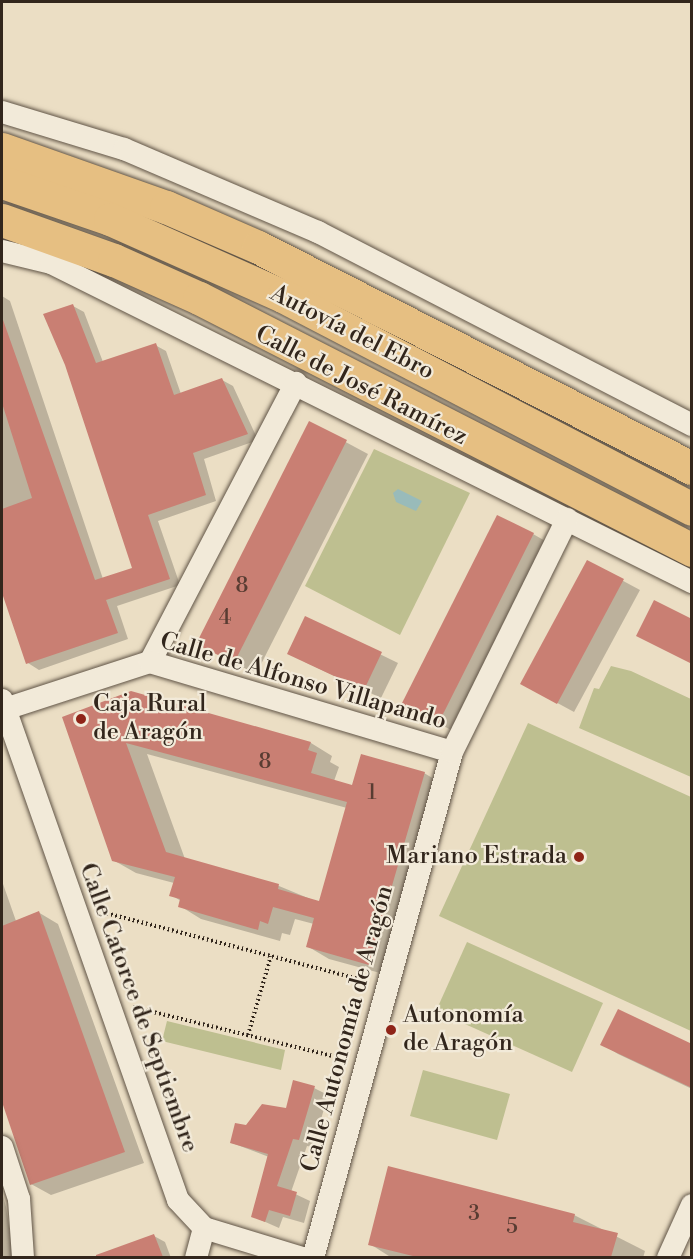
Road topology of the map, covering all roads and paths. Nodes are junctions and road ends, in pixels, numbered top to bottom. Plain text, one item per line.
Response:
1 (2, 112) edge
2 (2, 149) edge
3 (2, 182) edge
4 (2, 220) edge
5 (2, 251) edge
6 (296, 383) junction
7 (692, 425) edge
8 (692, 468) edge
9 (692, 509) edge
10 (567, 519) junction
11 (692, 550) edge
12 (692, 582) edge
13 (150, 662) junction
14 (3, 706) edge
15 (452, 752) junction
16 (73, 904) junction
17 (271, 956) junction
18 (388, 986) junction
19 (108, 1001) junction
20 (248, 1035) junction
21 (366, 1064) junction
22 (2, 1147) edge
23 (692, 1205) edge
24 (204, 1228) junction
25 (23, 1257) edge
26 (196, 1257) edge
27 (302, 1257) edge
28 (313, 1257) edge
29 (668, 1257) edge

1 - 7 street
2 - 8 highway, Autovía del Ebro
3 - 9 highway, Autovía del Ebro
4 - 11 highway
5 - 6 street, Calle de José Ramírez
6 - 10 street, Calle de José Ramírez
6 - 13 street
10 - 12 street, Calle de José Ramírez
10 - 15 street, Calle Autonomía de Aragón
13 - 14 street, Calle de Alfonso Villapando
13 - 15 street, Calle de Alfonso Villapando
14 - 16 street, Calle Catorce de Septiembre
15 - 18 street, Calle Autonomía de Aragón
16 - 17 path
16 - 19 street, Calle Catorce de Septiembre
17 - 18 path
17 - 20 path
18 - 21 street, Calle Autonomía de Aragón
19 - 20 path
19 - 24 street, Calle Catorce de Septiembre
20 - 21 path
21 - 28 street, Calle Autonomía de Aragón
22 - 25 street
23 - 29 street
24 - 26 street
24 - 27 street

